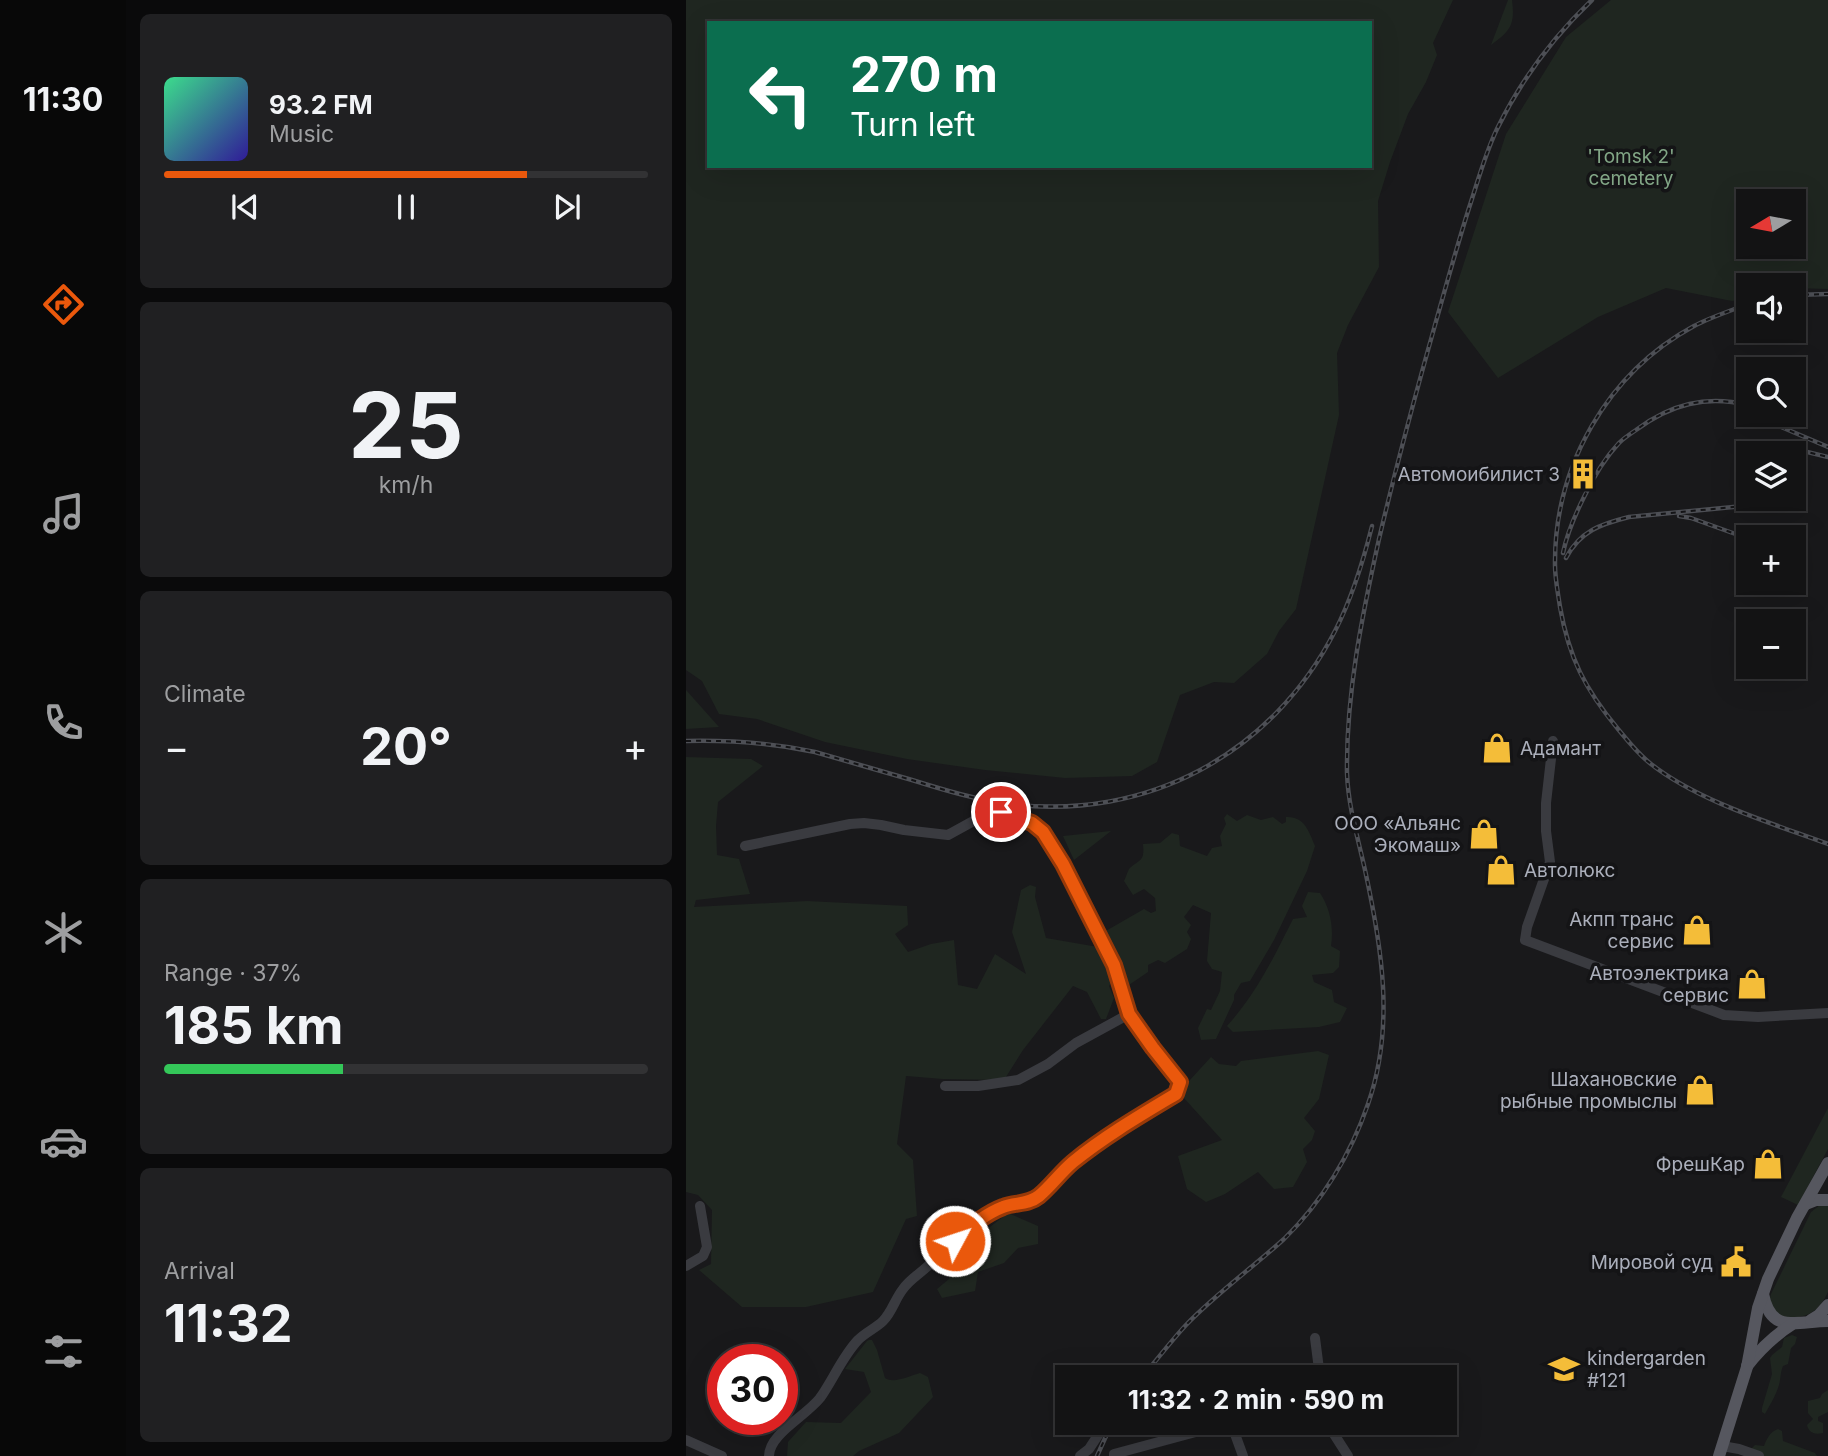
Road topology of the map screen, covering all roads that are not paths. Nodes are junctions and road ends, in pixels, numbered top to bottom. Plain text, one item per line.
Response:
1 (1553, 741) dead end
2 (745, 846) dead end
3 (1828, 1013) edge
4 (1129, 1014) junction
5 (945, 1086) dead end
6 (1828, 1163) edge
7 (1828, 1200) edge
8 (1806, 1204) junction
9 (700, 1206) dead end
10 (686, 1266) edge
11 (1763, 1294) junction
12 (1828, 1305) edge
13 (1828, 1321) edge
14 (1801, 1323) junction
15 (1315, 1338) dead end
16 (1318, 1365) edge
17 (1747, 1367) junction
18 (1098, 1435) edge
19 (1185, 1435) edge
20 (1235, 1435) edge
21 (1335, 1435) edge
22 (686, 1440) edge
23 (1720, 1451) edge
24 (722, 1456) edge
25 (769, 1456) edge
26 (1080, 1456) edge
27 (1114, 1456) edge
28 (1243, 1456) edge
29 (1348, 1456) edge
30 (1759, 1456) edge

1 - 3 street
2 - 4 street
4 - 5 street
4 - 25 street
6 - 8 main road
7 - 8 main road
8 - 11 main road
9 - 10 street
11 - 14 main road
11 - 17 main road
12 - 14 main road
13 - 14 main road
14 - 17 main road
15 - 16 street
17 - 23 main road
18 - 26 street
19 - 27 street
20 - 28 street
21 - 29 street
22 - 24 street
23 - 30 street

